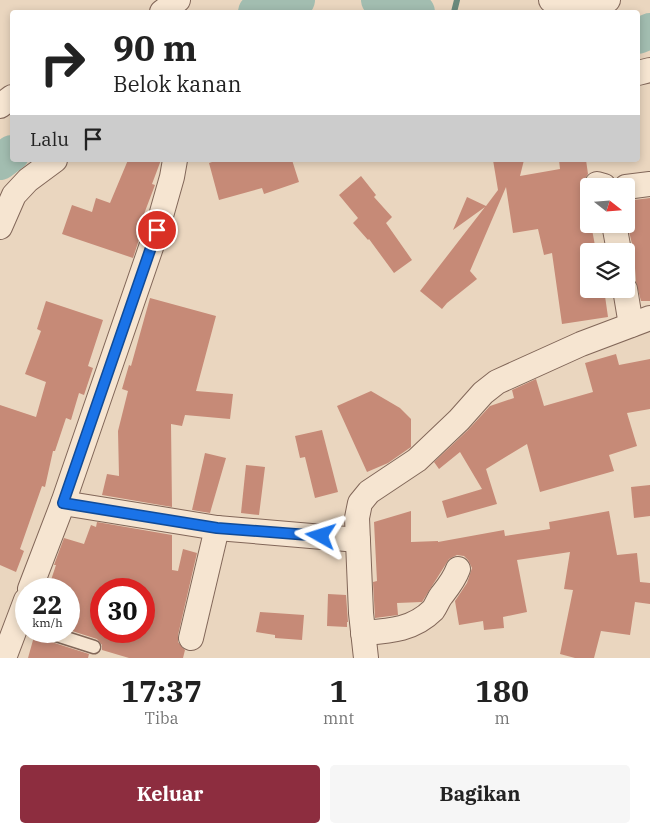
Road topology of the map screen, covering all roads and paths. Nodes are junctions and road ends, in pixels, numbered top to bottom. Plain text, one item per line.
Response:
1 (178, 0) edge
2 (551, 0) edge
3 (608, 0) edge
4 (165, 10) edge
5 (52, 162) edge
6 (180, 162) edge
7 (650, 184) edge
8 (635, 186) edge
9 (0, 227) edge
10 (629, 298) edge
11 (640, 321) edge
12 (63, 503) junction
13 (217, 528) junction
14 (358, 540) junction
15 (458, 569) dead end
16 (34, 578) edge
17 (363, 633) junction
18 (15, 637) edge
19 (191, 638) dead end
20 (79, 643) edge
21 (94, 648) dead end
22 (4, 658) edge
23 (366, 658) edge

1 - 4 street
2 - 3 street
5 - 9 street
6 - 12 street
7 - 8 street
10 - 11 street
11 - 14 street
12 - 13 street
12 - 16 street
13 - 14 street
13 - 19 street
14 - 17 street
15 - 17 street
17 - 23 street
18 - 22 street
20 - 21 lane

